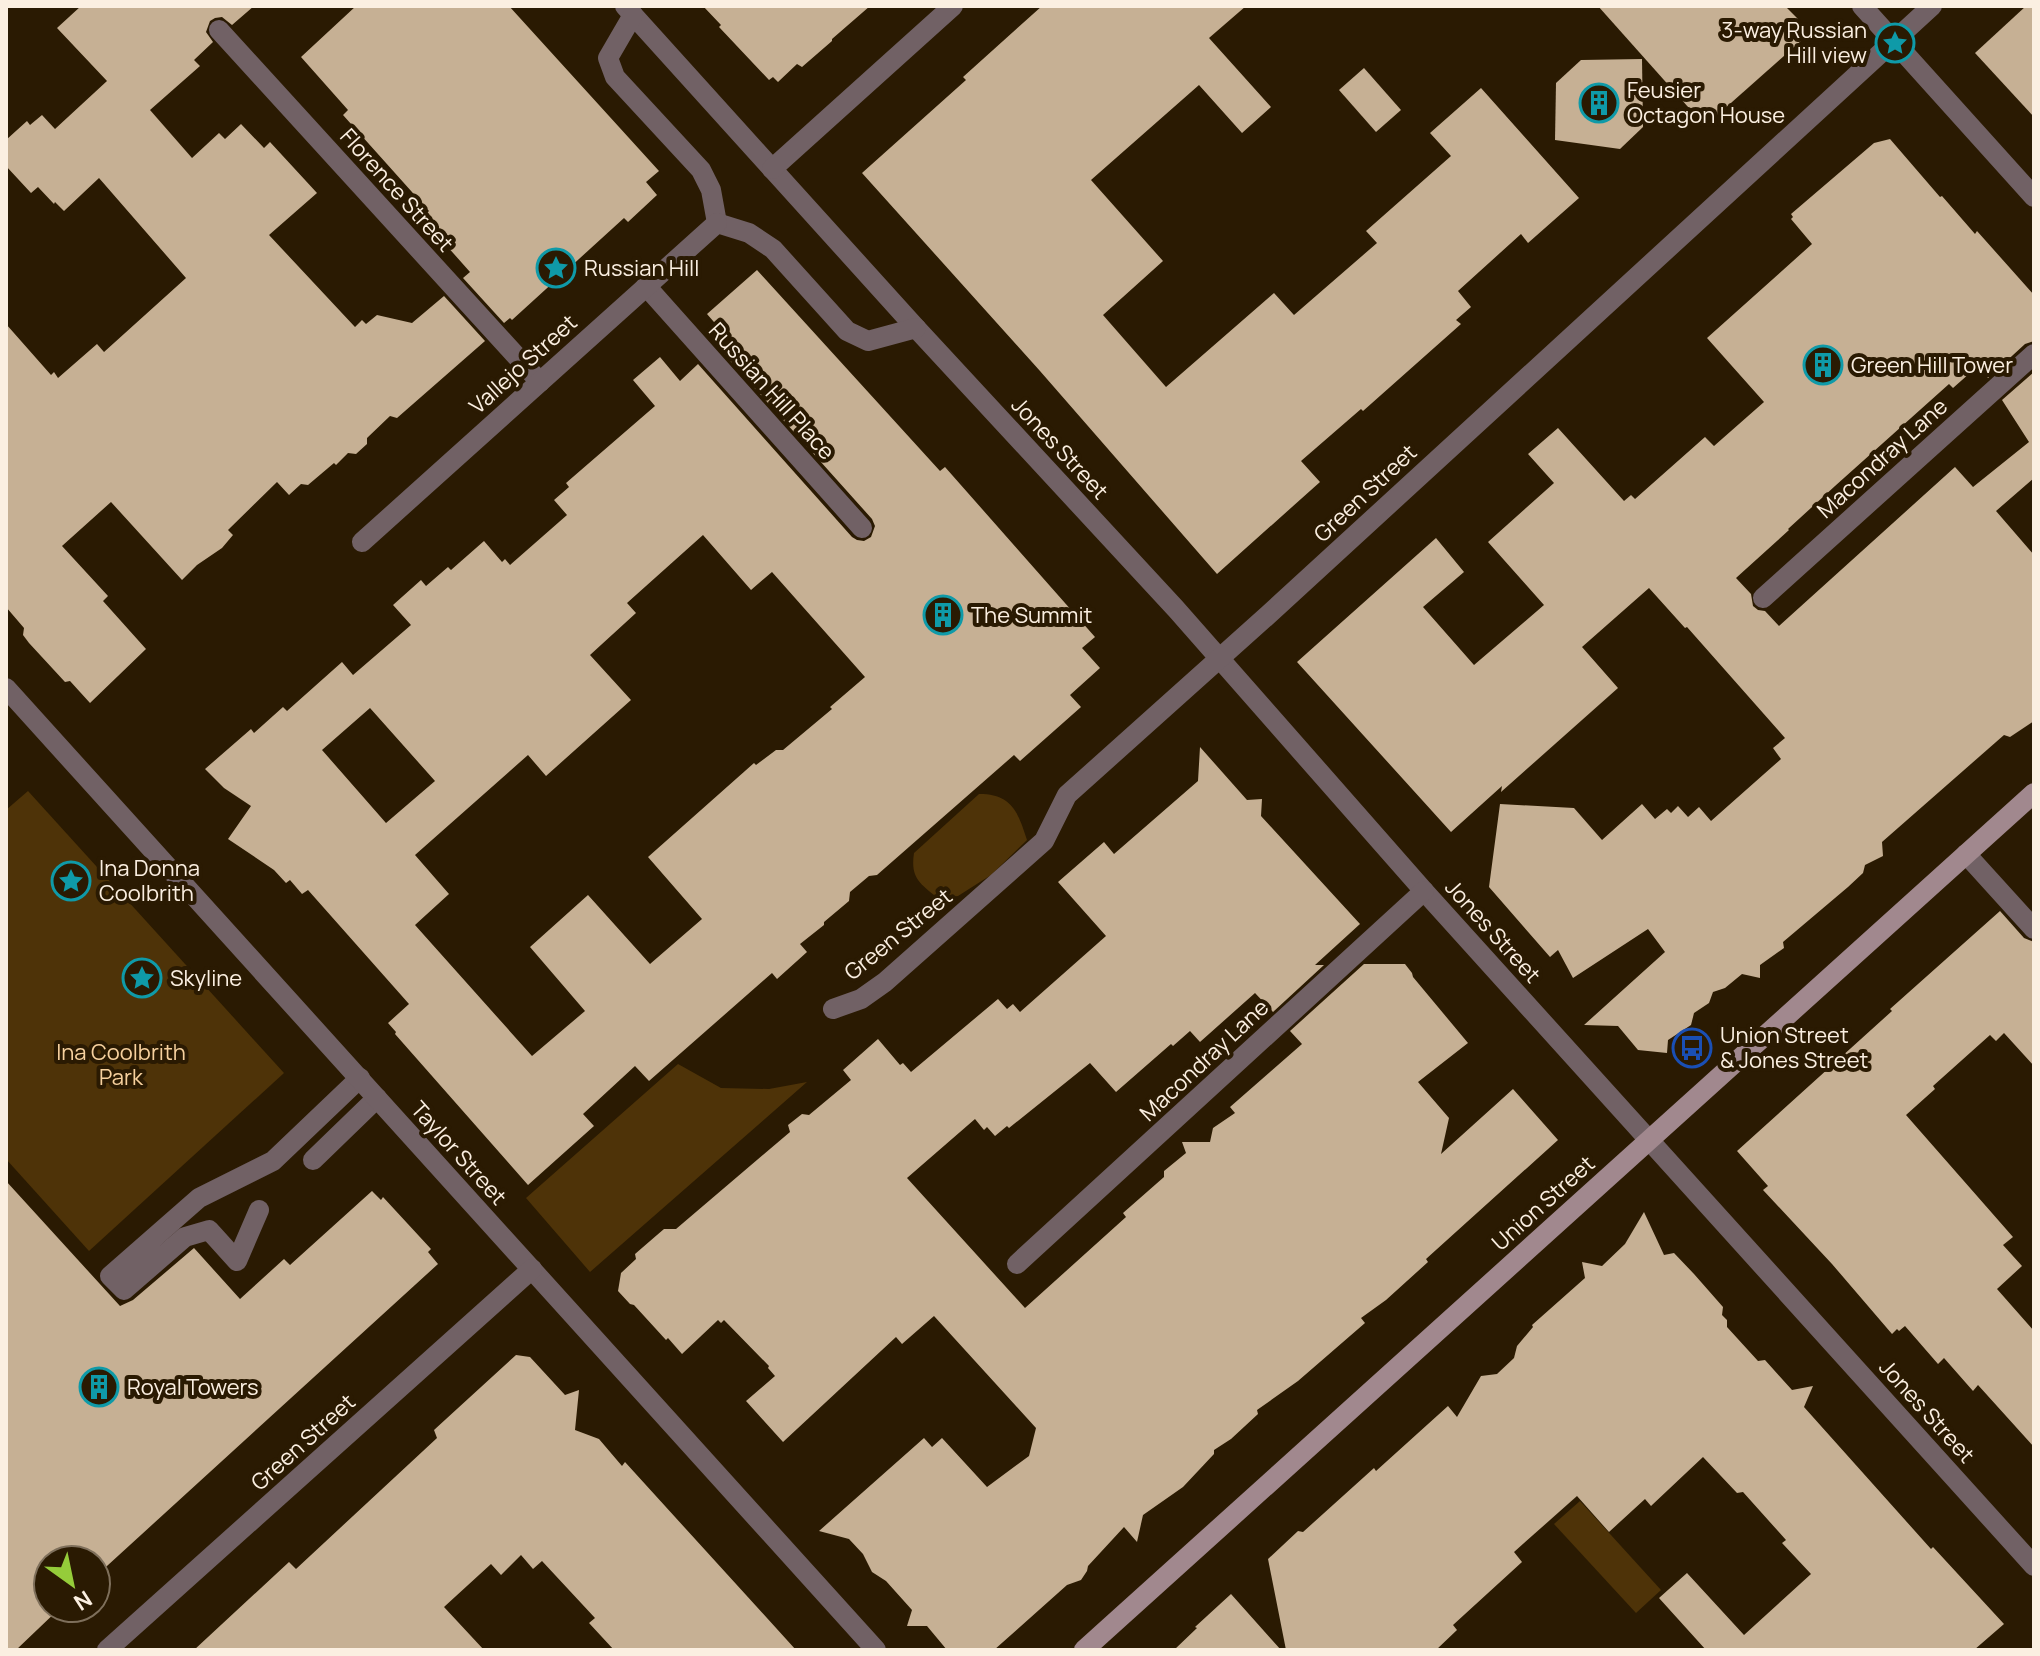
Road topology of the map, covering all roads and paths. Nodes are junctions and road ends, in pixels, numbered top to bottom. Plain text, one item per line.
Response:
1 (953, 6) edge
2 (1862, 6) edge
3 (1932, 6) edge
4 (629, 10) edge
5 (219, 30) dead end
6 (1893, 41) junction
7 (772, 169) junction
8 (2034, 197) edge
9 (717, 223) junction
10 (646, 286) junction
11 (916, 328) junction
12 (2034, 354) edge
13 (540, 382) junction
14 (862, 528) dead end
15 (362, 542) dead end
16 (1763, 598) dead end
17 (1220, 658) junction
18 (6, 688) edge
19 (2034, 793) edge
20 (1966, 854) junction
21 (1424, 891) junction
22 (2034, 929) edge
23 (833, 1009) dead end
24 (360, 1078) junction
25 (377, 1098) junction
26 (1649, 1140) junction
27 (313, 1160) dead end
28 (259, 1210) dead end
29 (1017, 1264) dead end
30 (532, 1269) junction
31 (2034, 1566) edge
32 (107, 1650) edge
33 (876, 1650) edge
34 (1084, 1650) edge

1 - 7 street
2 - 6 street
3 - 6 street, Green Street
4 - 7 street, Jones Street
4 - 9 street, Jones Street
5 - 13 street, Florence Street
6 - 8 street
6 - 17 street, Green Street
7 - 11 street, Jones Street
9 - 10 street, Vallejo Street
9 - 11 street
10 - 13 street, Vallejo Street
10 - 14 street, Russian Hill Place
11 - 17 street, Jones Street
12 - 16 street, Macondray Lane
13 - 15 street, Vallejo Street
17 - 21 street, Jones Street
17 - 23 street, Green Street
18 - 24 street, Taylor Street
19 - 20 street, Union Street
20 - 22 street
20 - 26 street, Union Street
21 - 26 street, Jones Street
21 - 29 street, Macondray Lane
24 - 25 street, Taylor Street
24 - 28 street
25 - 27 street
25 - 30 street, Taylor Street
26 - 31 street, Jones Street
26 - 34 street, Union Street
30 - 32 street, Green Street
30 - 33 street, Taylor Street

